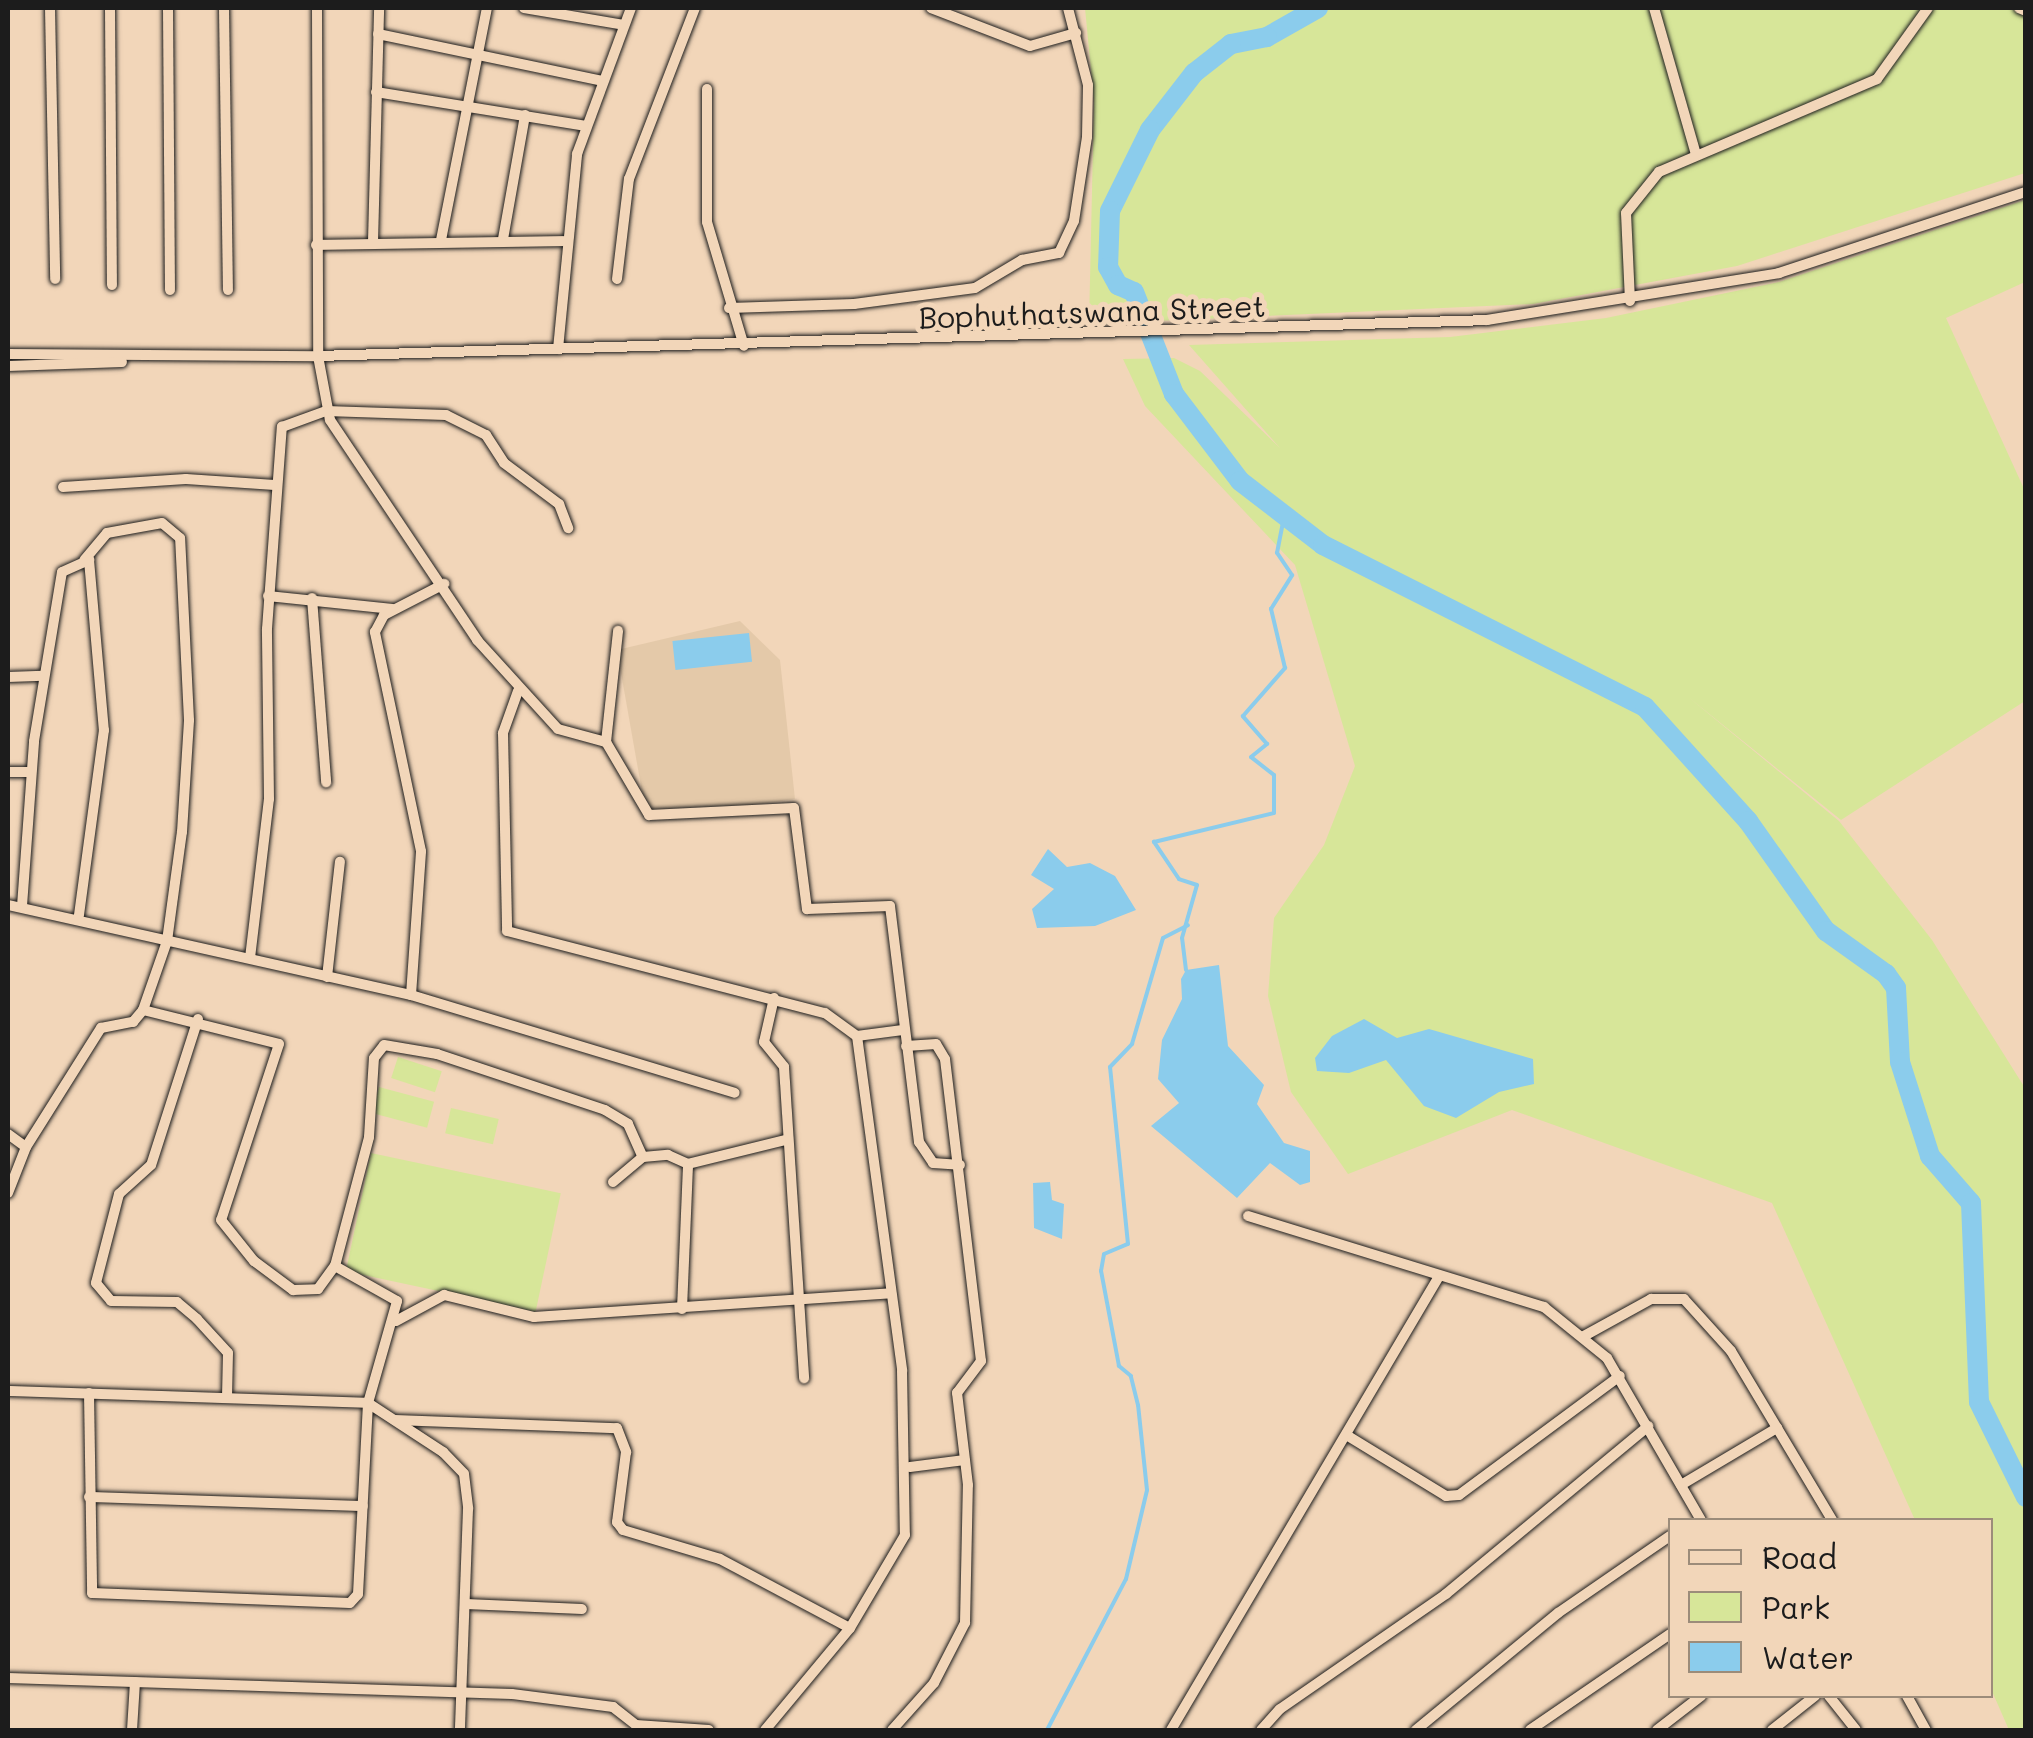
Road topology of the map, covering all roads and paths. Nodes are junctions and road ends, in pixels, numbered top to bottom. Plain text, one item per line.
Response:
1 (50, 8) edge
2 (110, 8) edge
3 (168, 8) edge
4 (224, 8) edge
5 (317, 8) edge
6 (379, 8) edge
7 (487, 8) edge
8 (524, 8) edge
9 (632, 8) edge
10 (695, 8) edge
11 (931, 8) edge
12 (1067, 8) edge
13 (1654, 8) edge
14 (1928, 8) edge
15 (2019, 8) edge
16 (2026, 11) edge
17 (624, 25) junction
18 (1076, 33) junction
19 (378, 34) junction
20 (478, 54) junction
21 (602, 81) junction
22 (707, 89) dead end
23 (376, 92) junction
24 (468, 106) junction
25 (525, 116) junction
26 (586, 126) junction
27 (1696, 154) junction
28 (2026, 192) edge
29 (441, 240) junction
30 (503, 240) junction
31 (564, 240) junction
32 (373, 242) junction
33 (316, 245) junction
34 (617, 279) dead end
35 (55, 280) dead end
36 (112, 285) dead end
37 (170, 290) dead end
38 (228, 290) dead end
39 (1630, 301) junction
40 (729, 308) junction
41 (744, 346) junction
42 (558, 349) junction
43 (8, 354) edge
44 (318, 356) junction
45 (142, 359) junction
46 (8, 366) edge
47 (326, 411) junction
48 (274, 485) junction
49 (63, 487) dead end
50 (568, 528) dead end
51 (84, 560) junction
52 (444, 584) junction
53 (268, 596) junction
54 (312, 598) junction
55 (392, 609) junction
56 (618, 632) dead end
57 (43, 676) junction
58 (8, 677) edge
59 (518, 691) junction
60 (606, 742) junction
61 (8, 772) edge
62 (31, 772) junction
63 (326, 782) dead end
64 (340, 862) dead end
65 (8, 905) edge
66 (22, 906) junction
67 (79, 916) junction
68 (167, 941) junction
69 (250, 958) junction
70 (327, 977) junction
71 (411, 995) junction
72 (774, 998) junction
73 (144, 1010) junction
74 (198, 1019) junction
75 (903, 1030) junction
76 (857, 1036) junction
77 (906, 1046) junction
78 (736, 1093) dead end
79 (8, 1134) edge
80 (786, 1140) junction
81 (26, 1147) junction
82 (643, 1157) junction
83 (688, 1164) junction
84 (960, 1164) junction
85 (612, 1182) dead end
86 (8, 1192) edge
87 (1248, 1216) dead end
88 (335, 1266) junction
89 (1438, 1278) junction
90 (891, 1293) junction
91 (797, 1304) junction
92 (682, 1308) junction
93 (396, 1321) junction
94 (1584, 1336) junction
95 (1620, 1376) junction
96 (804, 1378) dead end
97 (8, 1391) edge
98 (89, 1393) junction
99 (227, 1397) junction
100 (368, 1402) junction
101 (394, 1420) junction
102 (1648, 1426) junction
103 (1776, 1428) junction
104 (1348, 1436) junction
105 (965, 1460) junction
106 (910, 1466) junction
107 (1681, 1485) junction
108 (88, 1497) junction
109 (362, 1506) junction
110 (1698, 1518) edge
111 (1831, 1518) edge
112 (1668, 1537) edge
113 (466, 1604) junction
114 (582, 1608) dead end
115 (850, 1628) junction
116 (1668, 1635) edge
117 (8, 1678) edge
118 (135, 1682) junction
119 (464, 1690) junction
120 (1698, 1698) edge
121 (1812, 1698) edge
122 (1832, 1698) edge
123 (1908, 1698) edge
124 (636, 1728) edge
125 (132, 1730) edge
126 (460, 1730) edge
127 (709, 1730) edge
128 (765, 1730) edge
129 (892, 1730) edge
130 (1171, 1730) edge
131 (1262, 1730) edge
132 (1416, 1730) edge
133 (1530, 1730) edge
134 (1658, 1730) edge
135 (1772, 1730) edge
136 (1856, 1730) edge
137 (1926, 1730) edge

1 - 35 street
2 - 36 street
3 - 37 street
4 - 38 street
5 - 33 street
6 - 19 street
7 - 20 street
8 - 17 street
9 - 17 street
10 - 34 street
11 - 18 street
12 - 18 street
13 - 27 street
14 - 27 street
15 - 16 street
17 - 21 street
18 - 40 street
19 - 20 street
19 - 23 street
20 - 21 street
20 - 24 street
21 - 26 street
22 - 40 street
23 - 24 street
23 - 32 street
24 - 25 street
24 - 29 street
25 - 26 street
25 - 30 street
26 - 31 street
27 - 39 street
28 - 39 street, Bophuthatswana Street
29 - 30 street
29 - 32 street
30 - 31 street
31 - 42 street
32 - 33 street
33 - 44 street
39 - 41 street, Bophuthatswana Street
40 - 41 street
41 - 42 street, Bophuthatswana Street
42 - 44 street, Bophuthatswana Street
43 - 45 street, Bophuthatswana Street
44 - 45 street, Bophuthatswana Street
44 - 47 street
45 - 46 street, Bophuthatswana Street
47 - 48 street
47 - 50 street
47 - 52 street
48 - 49 street
48 - 53 street
51 - 57 street
51 - 67 street
51 - 68 street
52 - 55 street
52 - 59 street
53 - 54 street
53 - 69 street
54 - 55 street
54 - 63 street
55 - 71 street
56 - 60 street
57 - 58 street
57 - 62 street
59 - 60 street
59 - 72 street
60 - 75 street
61 - 62 street
62 - 66 street
64 - 70 street
65 - 66 street
66 - 67 street
67 - 68 street
68 - 69 street
68 - 73 street
69 - 70 street
70 - 71 street
71 - 78 street
72 - 76 street
72 - 80 street
73 - 74 street
73 - 81 street
74 - 88 street
74 - 99 street
75 - 76 street
75 - 77 street
76 - 90 street
77 - 84 street
77 - 84 street
79 - 81 street
80 - 83 street
80 - 91 street
81 - 86 street
82 - 83 street
82 - 85 street
82 - 88 street
83 - 92 street
84 - 105 street
87 - 89 street
88 - 93 street
89 - 94 street
89 - 104 street
90 - 91 street
90 - 106 street
91 - 92 street
91 - 96 street
92 - 93 street
93 - 100 street
94 - 95 street
94 - 103 street
95 - 102 street
95 - 104 street
97 - 98 street
98 - 99 street
98 - 108 street
99 - 100 street
100 - 101 street
100 - 109 street
101 - 113 street
101 - 115 street
102 - 107 street
102 - 131 street
103 - 107 street
103 - 111 street
104 - 130 street
105 - 106 street
105 - 129 street
106 - 115 street
107 - 110 street
108 - 109 street
108 - 109 street
112 - 132 street
113 - 114 street
113 - 119 street
115 - 128 street
116 - 133 street
117 - 118 street
118 - 119 street
118 - 125 street
119 - 124 street
119 - 126 street
120 - 134 street
121 - 135 street
122 - 136 street
123 - 137 street
124 - 127 street

